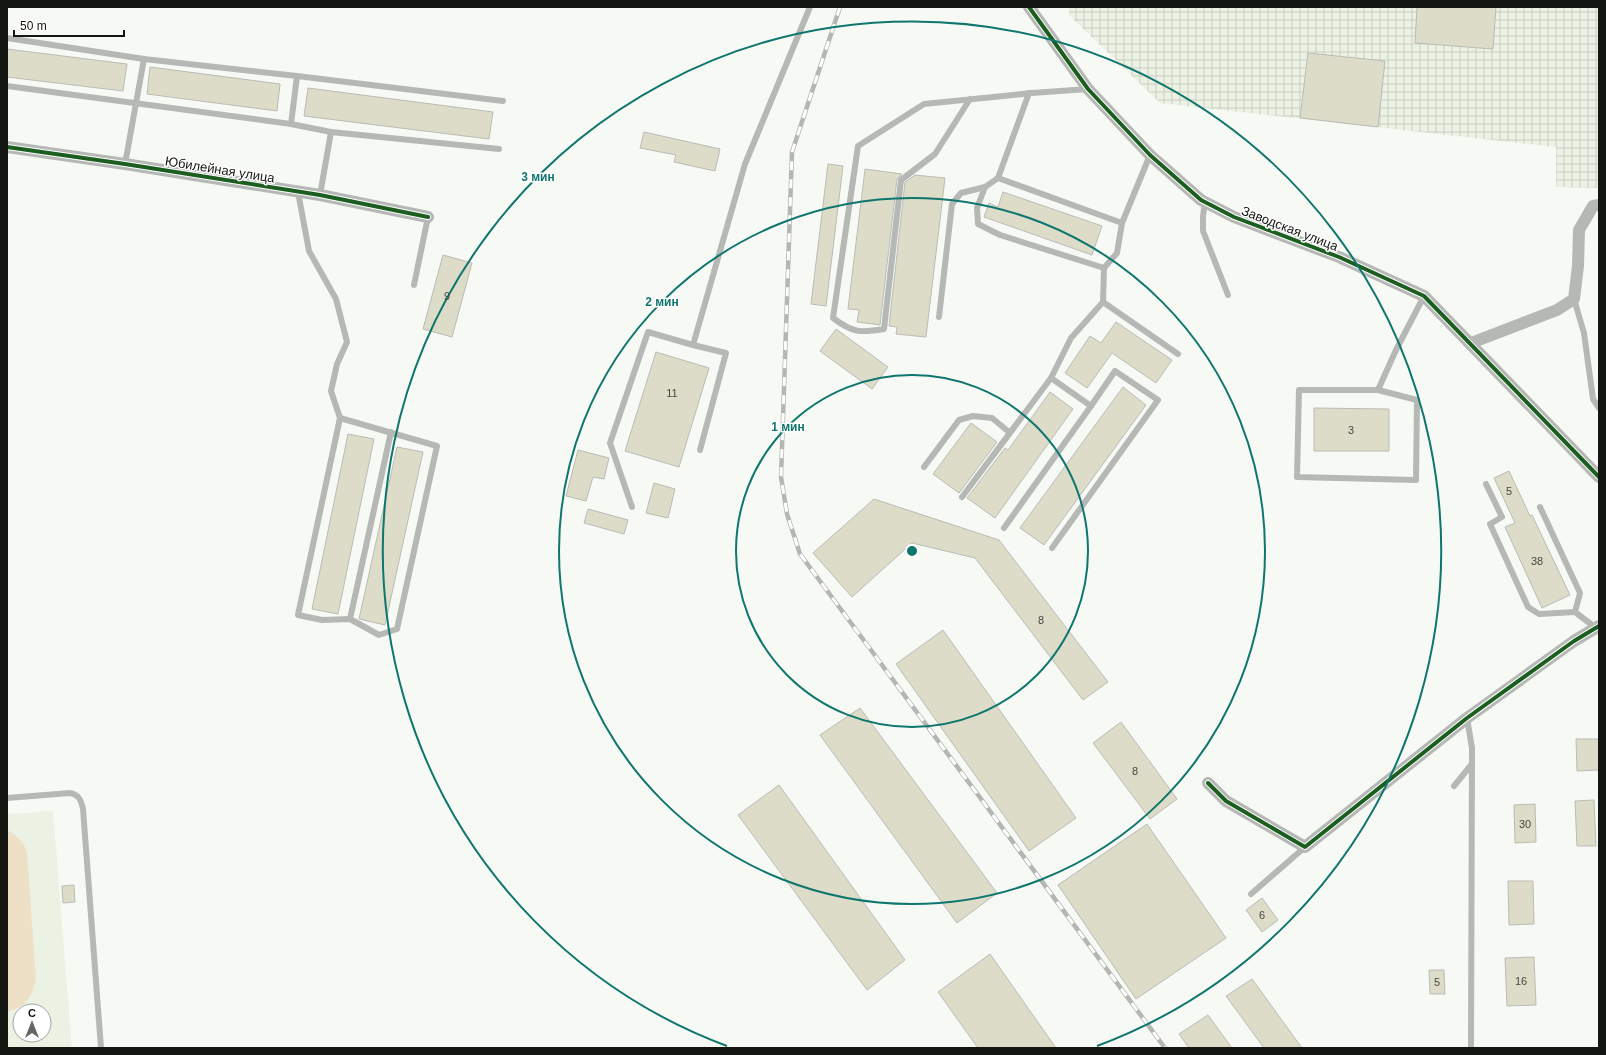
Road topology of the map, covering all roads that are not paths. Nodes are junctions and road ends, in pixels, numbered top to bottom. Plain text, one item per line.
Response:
1 (810, 7) edge
2 (1029, 7) edge
3 (7, 38) edge
4 (144, 59) junction
5 (297, 76) junction
6 (7, 86) edge
7 (1088, 89) junction
8 (1029, 93) junction
9 (970, 99) junction
10 (503, 101) dead end
11 (136, 104) junction
12 (291, 124) junction
13 (331, 132) junction
14 (7, 147) edge
15 (499, 149) dead end
16 (1150, 155) junction
17 (125, 164) junction
18 (998, 178) junction
19 (985, 187) junction
20 (298, 192) junction
21 (320, 195) junction
22 (1205, 202) junction
23 (1599, 205) edge
24 (428, 217) joint
25 (1122, 224) junction
26 (1104, 268) junction
27 (414, 285) dead end
28 (1228, 295) dead end
29 (1424, 296) junction
30 (1574, 299) junction
31 (1102, 302) junction
32 (939, 317) dead end
33 (1471, 343) junction
34 (693, 345) junction
35 (1178, 354) dead end
36 (1051, 378) junction
37 (1378, 390) junction
38 (1091, 406) junction
39 (1599, 408) edge
40 (340, 418) junction
41 (391, 432) junction
42 (1009, 432) junction
43 (700, 450) dead end
44 (924, 466) dead end
45 (1599, 477) edge
46 (1486, 484) dead end
47 (962, 497) dead end
48 (632, 507) dead end
49 (1540, 507) dead end
50 (1004, 528) dead end
51 (1052, 548) dead end
52 (1575, 612) junction
53 (350, 619) junction
54 (1597, 627) edge
55 (1467, 718) junction
56 (1472, 764) junction
57 (1208, 783) dead end
58 (1454, 786) dead end
59 (7, 798) edge
60 (1305, 847) junction
61 (1251, 894) dead end
62 (101, 1048) edge
63 (1471, 1048) edge

1 - 34 lane
2 - 7 street, Заводская улица
3 - 4 lane
4 - 5 lane
4 - 11 lane
5 - 10 lane
5 - 12 lane
6 - 11 lane
7 - 8 lane
7 - 16 street, Заводская улица
8 - 9 lane
8 - 18 lane
9 - 9 lane
11 - 12 lane
11 - 17 lane
12 - 13 lane
13 - 15 lane
13 - 21 lane
14 - 17 street, Юбилейная улица
16 - 22 street, Заводская улица
16 - 25 lane
17 - 20 street, Юбилейная улица
18 - 19 lane
18 - 25 lane
19 - 26 lane
19 - 32 lane
20 - 21 street, Юбилейная улица
20 - 40 lane
21 - 24 street, Юбилейная улица
22 - 28 lane
22 - 29 street, Заводская улица
23 - 30 street
24 - 27 lane
25 - 26 lane
26 - 31 lane
29 - 33 street, Заводская улица
29 - 37 lane
30 - 33 street
30 - 39 lane
31 - 35 lane
31 - 36 lane
33 - 45 street, Заводская улица
34 - 43 lane
34 - 48 lane
36 - 38 lane
36 - 42 lane
37 - 37 lane
38 - 50 lane
38 - 51 lane
40 - 41 lane
40 - 53 lane
41 - 53 lane
41 - 53 lane
42 - 44 lane
42 - 47 lane
46 - 52 lane
49 - 52 lane
52 - 54 lane
54 - 55 street
55 - 56 lane
55 - 60 street
56 - 58 lane
56 - 63 lane
57 - 60 street
59 - 62 lane
60 - 61 lane

